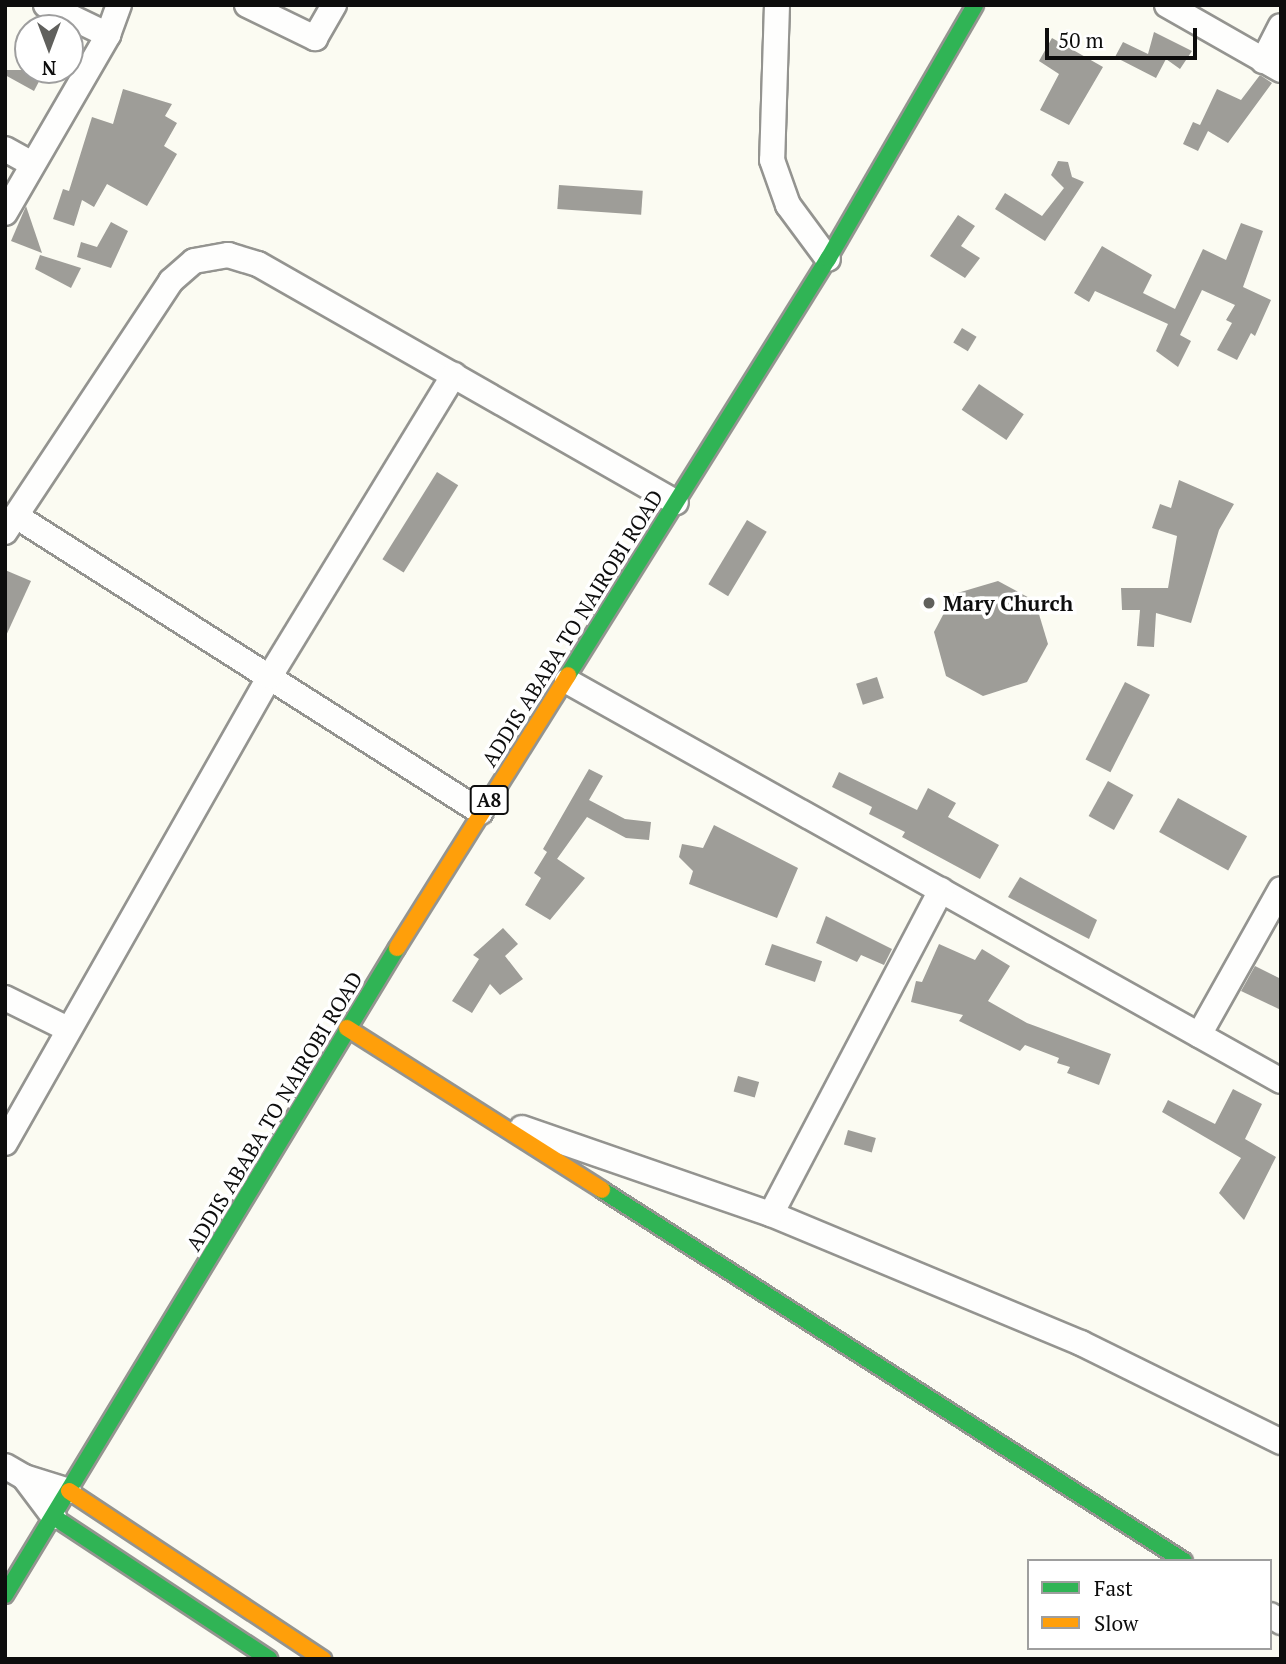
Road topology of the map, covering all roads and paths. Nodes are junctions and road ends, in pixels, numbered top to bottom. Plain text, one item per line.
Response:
1 (46, 5) edge
2 (119, 5) edge
3 (247, 5) edge
4 (334, 5) edge
5 (777, 5) edge
6 (975, 5) edge
7 (1167, 5) edge
8 (1281, 26) edge
9 (108, 35) junction
10 (1272, 66) edge
11 (5, 149) edge
12 (32, 164) junction
13 (5, 213) edge
14 (828, 259) junction
15 (454, 375) junction
16 (676, 502) junction
17 (10, 524) edge
18 (270, 676) junction
19 (567, 681) junction
20 (481, 812) junction
21 (941, 890) junction
22 (1281, 890) edge
23 (5, 998) edge
24 (347, 1028) junction
25 (68, 1029) junction
26 (1199, 1035) junction
27 (1281, 1082) edge
28 (482, 1114) junction
29 (5, 1143) edge
30 (771, 1214) junction
31 (1281, 1442) edge
32 (15, 1472) edge
33 (69, 1491) junction
34 (54, 1517) junction
35 (1181, 1559) edge
36 (5, 1595) edge
37 (269, 1659) edge
38 (323, 1659) edge

1 - 9 street
2 - 9 street
3 - 4 street
5 - 14 street
6 - 14 main road, ADDIS ABABA TO NAIROBI ROAD / A8
7 - 10 street
8 - 10 street
9 - 12 street
11 - 12 street
12 - 13 street
14 - 16 main road, ADDIS ABABA TO NAIROBI ROAD / A8
15 - 16 street
15 - 17 street
15 - 18 street
16 - 19 main road, ADDIS ABABA TO NAIROBI ROAD / A8
17 - 18 street
18 - 20 street
18 - 25 street
19 - 20 main road, ADDIS ABABA TO NAIROBI ROAD / A8
19 - 21 street
20 - 24 main road, ADDIS ABABA TO NAIROBI ROAD / A8
21 - 26 street
21 - 30 street
22 - 26 street
23 - 25 street
24 - 28 main road
24 - 33 main road, ADDIS ABABA TO NAIROBI ROAD / A8
25 - 29 street
26 - 27 street
28 - 30 street
28 - 35 main road
30 - 31 street
32 - 33 street
32 - 34 street
33 - 34 main road, ADDIS ABABA TO NAIROBI ROAD / A8
33 - 38 main road
34 - 36 main road, ADDIS ABABA TO NAIROBI ROAD / A8
34 - 37 main road

